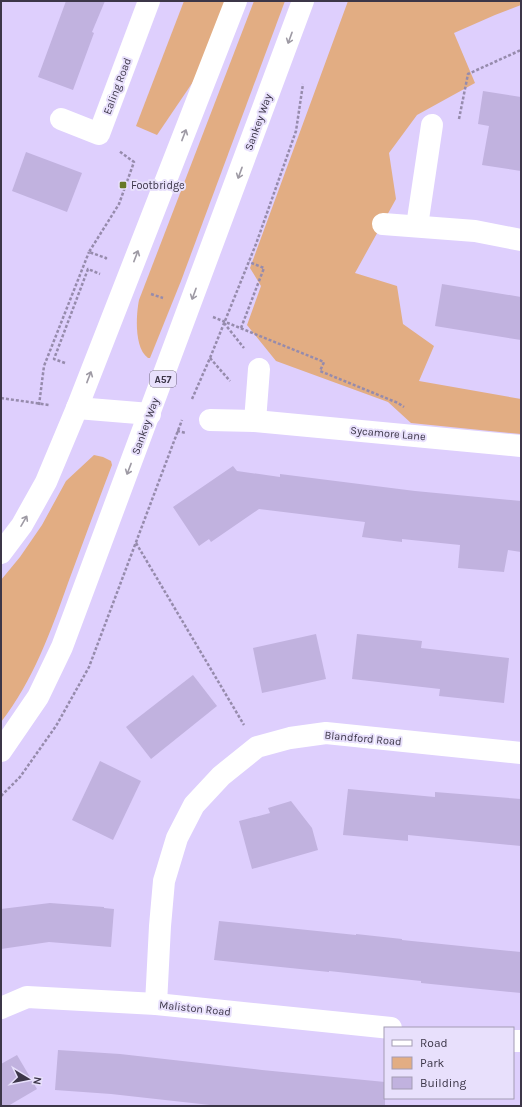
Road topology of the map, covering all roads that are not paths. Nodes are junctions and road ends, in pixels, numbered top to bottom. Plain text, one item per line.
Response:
1 (149, 1) edge
2 (236, 1) edge
3 (303, 1) edge
4 (61, 119) dead end
5 (432, 125) road end
6 (383, 224) dead end
7 (417, 226) junction
8 (521, 240) edge
9 (258, 369) dead end
10 (77, 408) junction
11 (150, 414) junction
12 (210, 420) dead end
13 (255, 421) junction
14 (521, 446) edge
15 (1, 553) edge
16 (1, 751) edge
17 (521, 753) edge
18 (156, 1004) junction
19 (1, 1008) edge
20 (384, 1027) edge

1 - 4 main road, Ealing Road
10 -> 2 main road
3 -> 11 main road, Sankey Way / A57
5 - 7 main road
6 - 7 main road
7 - 8 main road
9 - 13 main road
10 - 11 main road
15 -> 10 main road
11 -> 16 main road, Sankey Way / A57
12 - 13 main road, Sycamore Lane
13 - 14 main road, Sycamore Lane
17 - 18 main road, Blandford Road
18 - 19 main road, Maliston Road
18 - 20 main road, Maliston Road

